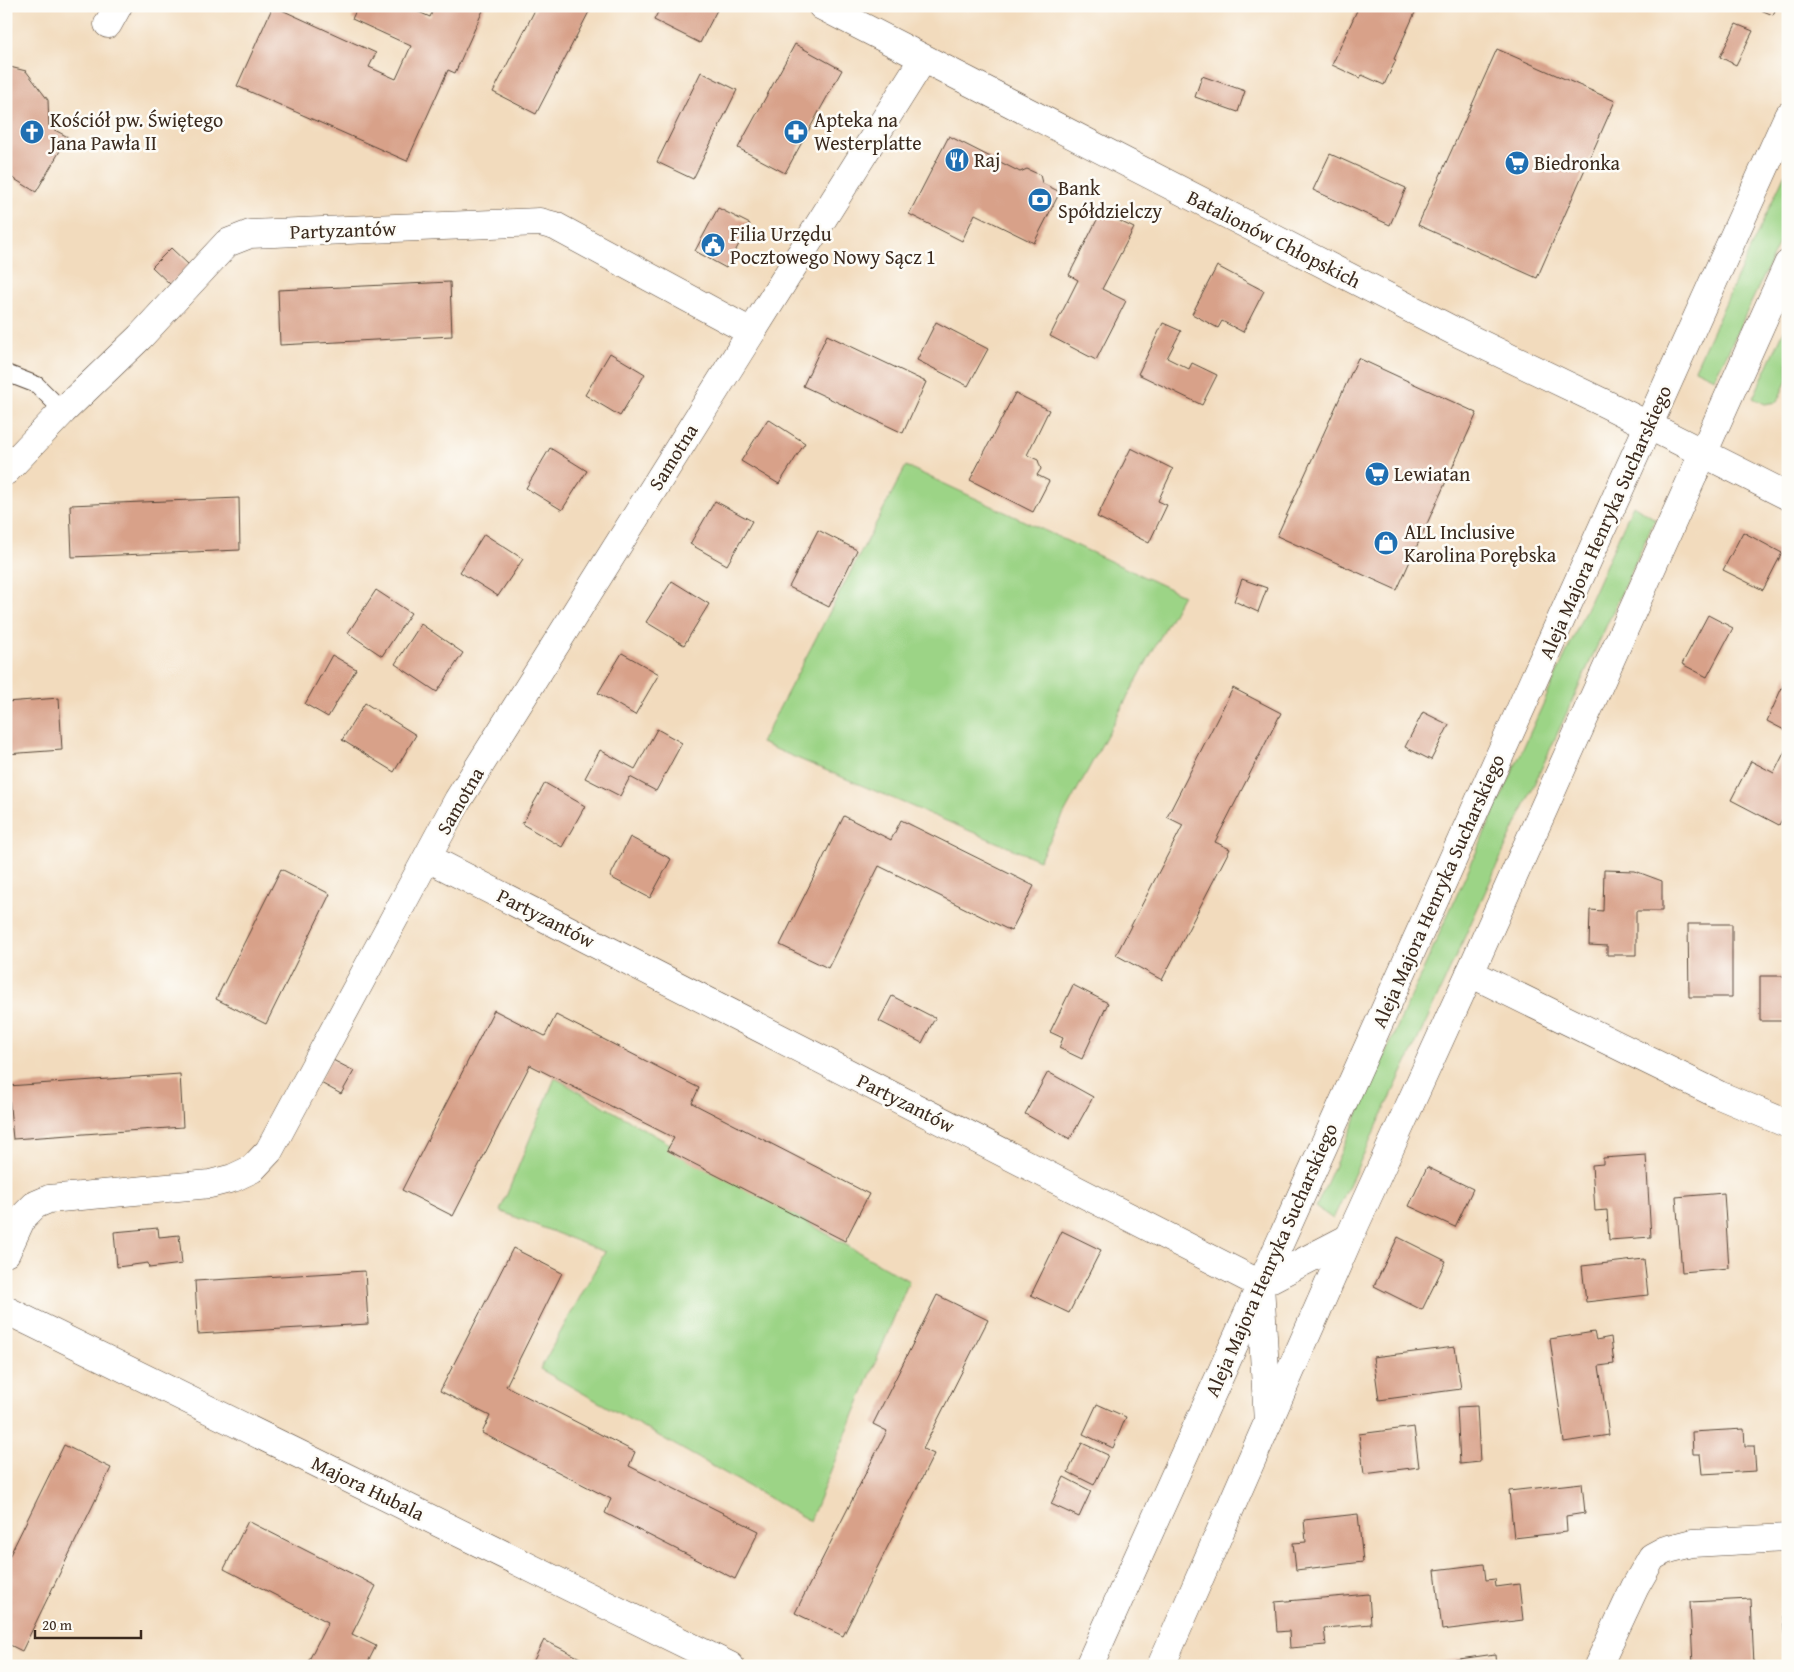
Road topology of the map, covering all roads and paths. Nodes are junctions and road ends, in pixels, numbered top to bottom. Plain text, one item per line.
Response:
1 (822, 6) edge
2 (923, 59) junction
3 (1788, 116) edge
4 (1788, 264) edge
5 (751, 332) junction
6 (6, 373) edge
7 (63, 411) junction
8 (1649, 426) junction
9 (1702, 454) junction
10 (6, 471) edge
11 (1788, 496) edge
12 (428, 858) junction
13 (1470, 973) junction
14 (1788, 1124) edge
15 (1349, 1238) junction
16 (6, 1253) edge
17 (1260, 1284) junction
18 (6, 1310) edge
19 (1268, 1423) junction
20 (1788, 1538) edge
21 (730, 1666) edge
22 (1089, 1666) edge
23 (1161, 1666) edge
24 (1598, 1666) edge

1 - 2 street, Batalionów Chłopskich
2 - 5 street, Samotna
2 - 8 street, Batalionów Chłopskich
3 - 8 street, Aleja Majora Henryka Sucharskiego
4 - 9 street
5 - 7 street, Partyzantów
5 - 12 street, Samotna
6 - 7 lane
7 - 10 street, Partyzantów
8 - 9 street, Batalionów Chłopskich
8 - 17 street, Aleja Majora Henryka Sucharskiego
9 - 11 street
9 - 13 street
12 - 16 street, Samotna
12 - 17 street, Partyzantów
13 - 14 street
13 - 15 street
15 - 17 street
15 - 19 street
17 - 19 street
17 - 22 street, Aleja Majora Henryka Sucharskiego
18 - 21 street, Majora Hubala
19 - 23 street
20 - 24 street

